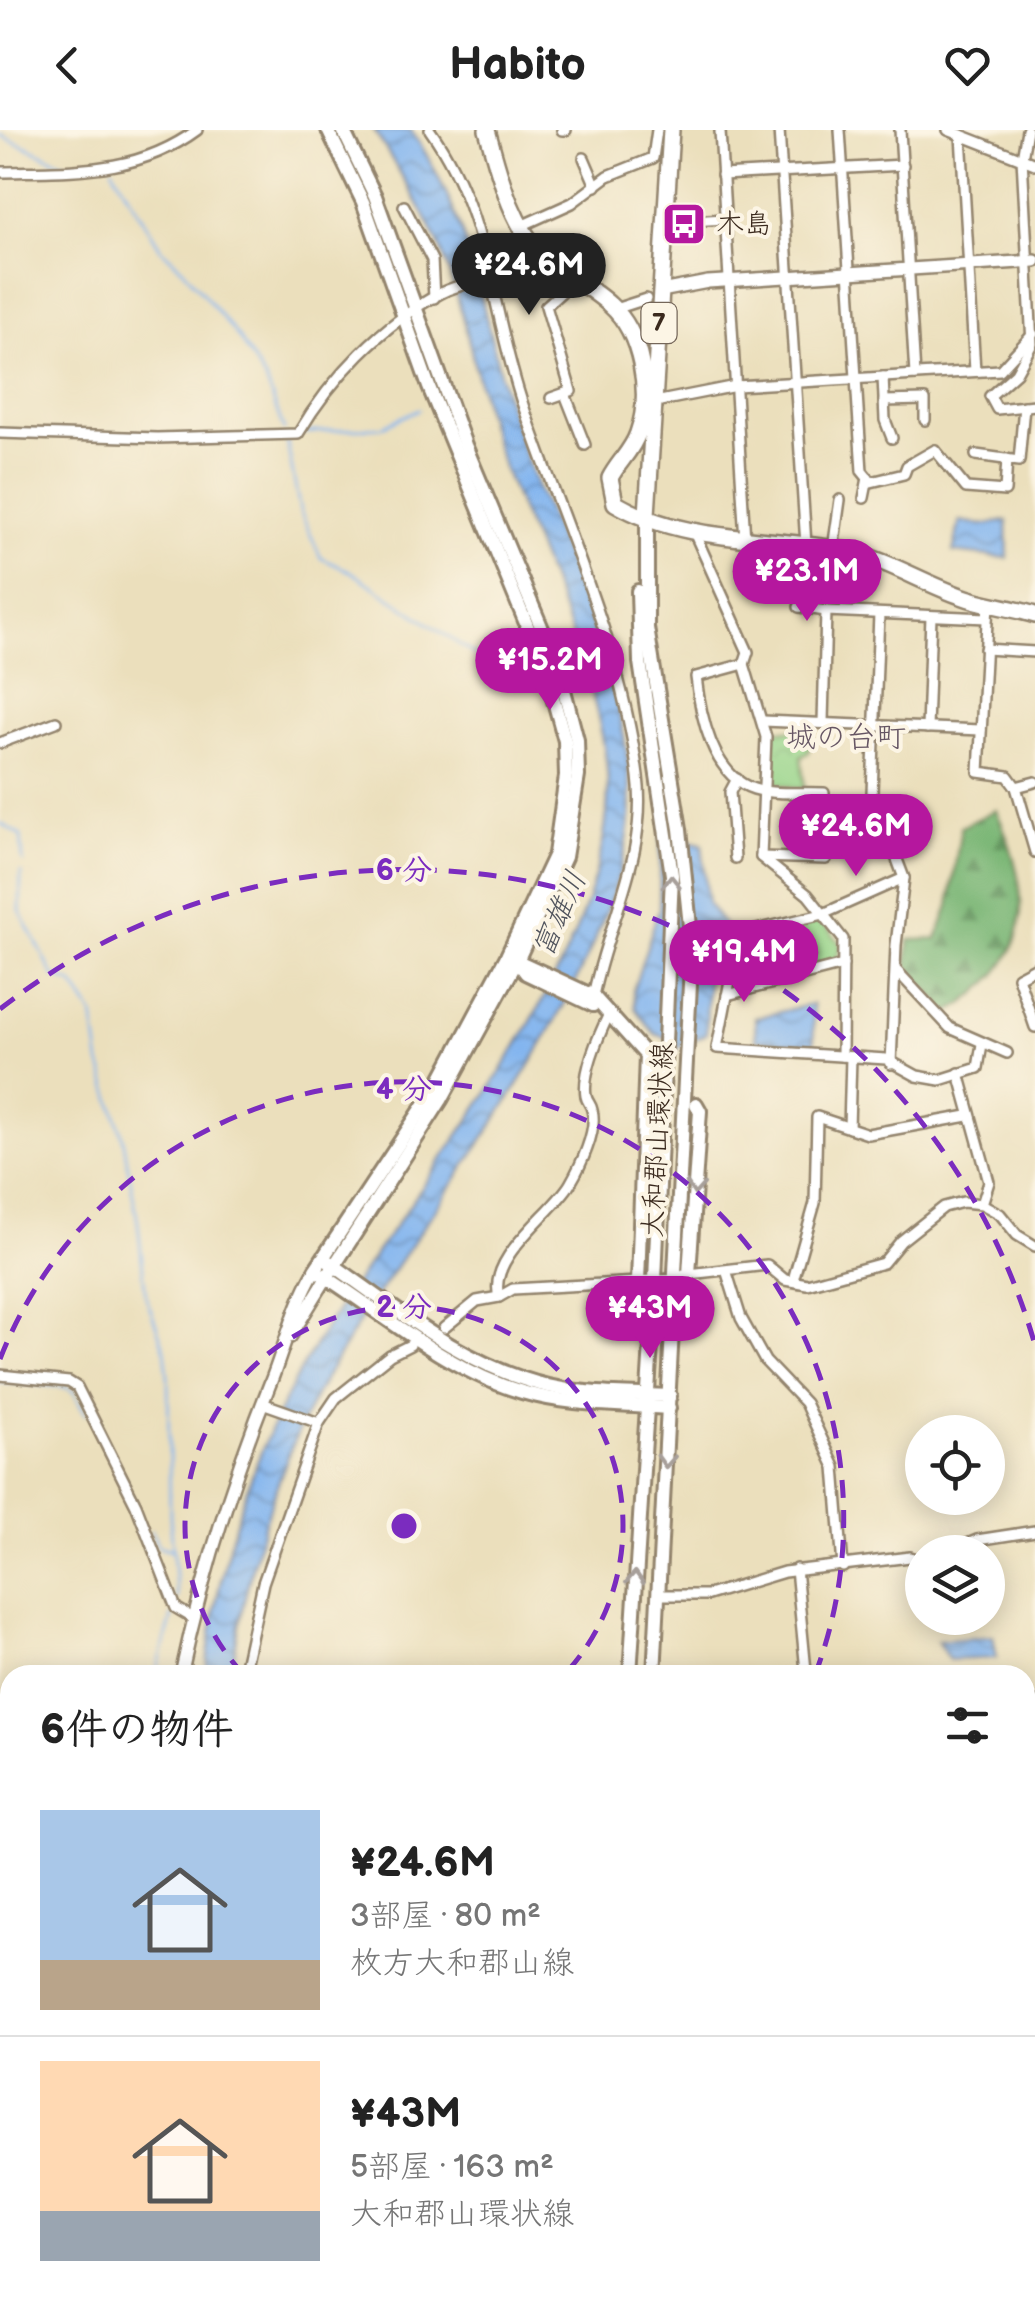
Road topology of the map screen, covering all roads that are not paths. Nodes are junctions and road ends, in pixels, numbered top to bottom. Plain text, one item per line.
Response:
1 (197, 130) edge
2 (328, 130) edge
3 (342, 130) edge
4 (430, 130) edge
5 (487, 130) edge
6 (657, 130) edge
7 (671, 130) edge
8 (720, 130) edge
9 (779, 130) edge
10 (840, 130) edge
11 (900, 130) edge
12 (1027, 130) edge
13 (955, 132) edge
14 (584, 158) dead end
15 (1022, 158) junction
16 (1035, 164) edge
17 (902, 165) junction
18 (843, 168) junction
19 (0, 172) edge
20 (782, 172) junction
21 (722, 175) junction
22 (596, 186) junction
23 (404, 206) dead end
24 (725, 219) junction
25 (691, 221) dead end
26 (522, 226) junction
27 (1032, 261) edge
28 (969, 265) junction
29 (909, 269) junction
30 (849, 273) junction
31 (493, 277) junction
32 (789, 277) junction
33 (576, 279) junction
34 (729, 281) junction
35 (662, 291) junction
36 (434, 298) junction
37 (646, 299) dead end
38 (615, 309) junction
39 (410, 312) junction
40 (1033, 334) edge
41 (976, 371) junction
42 (915, 375) junction
43 (883, 377) junction
44 (856, 378) junction
45 (796, 382) junction
46 (736, 386) junction
47 (564, 394) junction
48 (550, 398) dead end
49 (884, 401) junction
50 (655, 402) junction
51 (1030, 405) edge
52 (925, 420) dead end
53 (0, 433) edge
54 (892, 438) dead end
55 (586, 446) dead end
56 (976, 455) dead end
57 (1006, 459) junction
58 (868, 478) junction
59 (864, 498) dead end
60 (840, 500) dead end
61 (646, 516) junction
62 (694, 530) junction
63 (745, 540) junction
64 (818, 547) junction
65 (784, 572) dead end
66 (799, 607) dead end
67 (987, 610) junction
68 (826, 611) junction
69 (879, 614) junction
70 (1035, 615) edge
71 (931, 616) junction
72 (985, 650) junction
73 (1035, 652) edge
74 (744, 664) junction
75 (56, 722) dead end
76 (763, 722) junction
77 (823, 722) junction
78 (874, 725) junction
79 (927, 728) junction
80 (980, 730) junction
81 (0, 743) edge
82 (737, 779) junction
83 (1035, 782) edge
84 (1016, 786) junction
85 (766, 790) junction
86 (1030, 813) edge
87 (674, 830) junction
88 (1035, 852) edge
89 (736, 858) dead end
90 (762, 858) junction
91 (904, 878) junction
92 (823, 914) junction
93 (520, 964) junction
94 (843, 965) junction
95 (1035, 968) edge
96 (897, 970) junction
97 (726, 995) junction
98 (590, 999) junction
99 (607, 1012) junction
100 (1035, 1028) edge
101 (982, 1044) junction
102 (1007, 1053) dead end
103 (847, 1056) junction
104 (892, 1064) junction
105 (959, 1073) junction
106 (682, 1103) dead end
107 (968, 1116) junction
108 (850, 1128) junction
109 (982, 1204) junction
110 (1035, 1246) edge
111 (325, 1268) junction
112 (726, 1273) junction
113 (690, 1274) junction
114 (794, 1280) junction
115 (655, 1281) junction
116 (675, 1281) junction
117 (638, 1282) junction
118 (500, 1298) junction
119 (444, 1328) dead end
120 (410, 1344) dead end
121 (0, 1375) edge
122 (645, 1400) junction
123 (669, 1402) junction
124 (268, 1405) junction
125 (319, 1423) junction
126 (1035, 1532) edge
127 (1005, 1536) edge
128 (905, 1558) edge
129 (842, 1566) junction
130 (796, 1570) junction
131 (658, 1596) junction
132 (193, 1618) junction
133 (183, 1665) edge
134 (245, 1665) edge
135 (631, 1665) edge
136 (655, 1665) edge
137 (805, 1665) edge

1 - 19 street
2 - 39 main road
3 - 39 main road
4 - 31 street
5 - 26 main road, 7
6 - 22 street
7 - 35 main road, 7
8 - 21 street
9 - 20 street
10 - 18 street
11 - 17 street
12 - 15 street
13 - 15 street
13 - 28 street
14 - 22 street
15 - 16 street
15 - 27 street
17 - 18 street
17 - 29 street
18 - 20 street
18 - 30 street
20 - 21 street
20 - 32 street
21 - 24 street
22 - 26 street
23 - 36 street
24 - 25 street
24 - 34 street
26 - 33 main road, 7
27 - 28 street
27 - 40 street
28 - 29 street
28 - 41 street
29 - 30 street
29 - 42 street
30 - 32 street
30 - 44 street
31 - 36 street
31 - 98 street
32 - 34 street
32 - 45 street
33 - 38 main road, 7
33 - 47 street
34 - 35 street
34 - 46 street
35 - 50 main road, 7
36 - 39 street
37 - 38 street
38 - 61 main road, 7
39 - 53 street
39 - 93 main road
40 - 41 street
40 - 51 street
41 - 42 street
42 - 43 street
43 - 44 street
43 - 49 street
44 - 45 street
44 - 58 street
45 - 46 street
45 - 64 street
46 - 50 street
46 - 63 street
47 - 48 street
47 - 55 street
49 - 52 street
49 - 54 street
50 - 61 main road, 7
51 - 57 street
56 - 57 street
57 - 58 street
58 - 59 street
60 - 64 street
61 - 62 main road, 7
61 - 87 main road, 大和郡山環状線
62 - 63 main road, 7
62 - 74 street
63 - 64 main road, 7
64 - 65 street
64 - 67 main road, 7
66 - 68 street
67 - 70 main road, 7
67 - 71 street
67 - 72 street
68 - 69 street
68 - 77 street
69 - 71 street
69 - 78 street
71 - 79 street
72 - 73 street
72 - 80 street
74 - 76 street
74 - 82 street
75 - 81 street
76 - 77 street
76 - 85 street
77 - 78 street
78 - 79 street
78 - 91 street
79 - 80 street
80 - 84 street
82 - 85 street
82 - 89 street
83 - 84 street
84 - 86 street
85 - 90 street
85 - 90 street
86 - 88 street
115 -> 87 main road, 大和郡山環状線
87 - 116 main road, 大和郡山環状線
90 - 92 street
91 - 92 street
91 - 96 street
92 - 94 street
92 - 97 street
93 - 98 main road, 大和郡山環状線
93 - 111 main road
94 - 97 street
94 - 103 street
95 - 100 street
96 - 101 street
96 - 104 street
97 - 103 street
98 - 99 main road, 大和郡山環状線
99 - 117 main road, 大和郡山環状線
99 - 118 street
101 - 102 street
101 - 105 street
103 - 104 street
103 - 108 street
104 - 105 street
105 - 107 street
106 -> 113 main road, 大和郡山環状線
107 - 108 street
107 - 109 street
108 - 114 street
109 - 110 street
109 - 114 street
111 - 122 main road
111 - 124 street
112 - 113 street
112 - 114 street
112 - 129 street
113 - 116 main road, 大和郡山環状線
115 - 116 main road, 大和郡山環状線
115 - 117 main road, 大和郡山環状線
115 - 122 main road, 大和郡山環状線
116 - 123 main road, 大和郡山環状線
117 - 118 street
118 - 119 street
120 - 125 street
121 - 132 street
122 - 123 main road
135 -> 122 main road, 大和郡山環状線
123 -> 131 main road, 大和郡山環状線
124 - 125 street
124 - 132 street
125 - 134 street
126 - 127 street
128 - 129 street
129 - 130 street
130 - 131 street
130 - 137 street
131 - 136 main road, 大和郡山環状線
132 - 133 street

